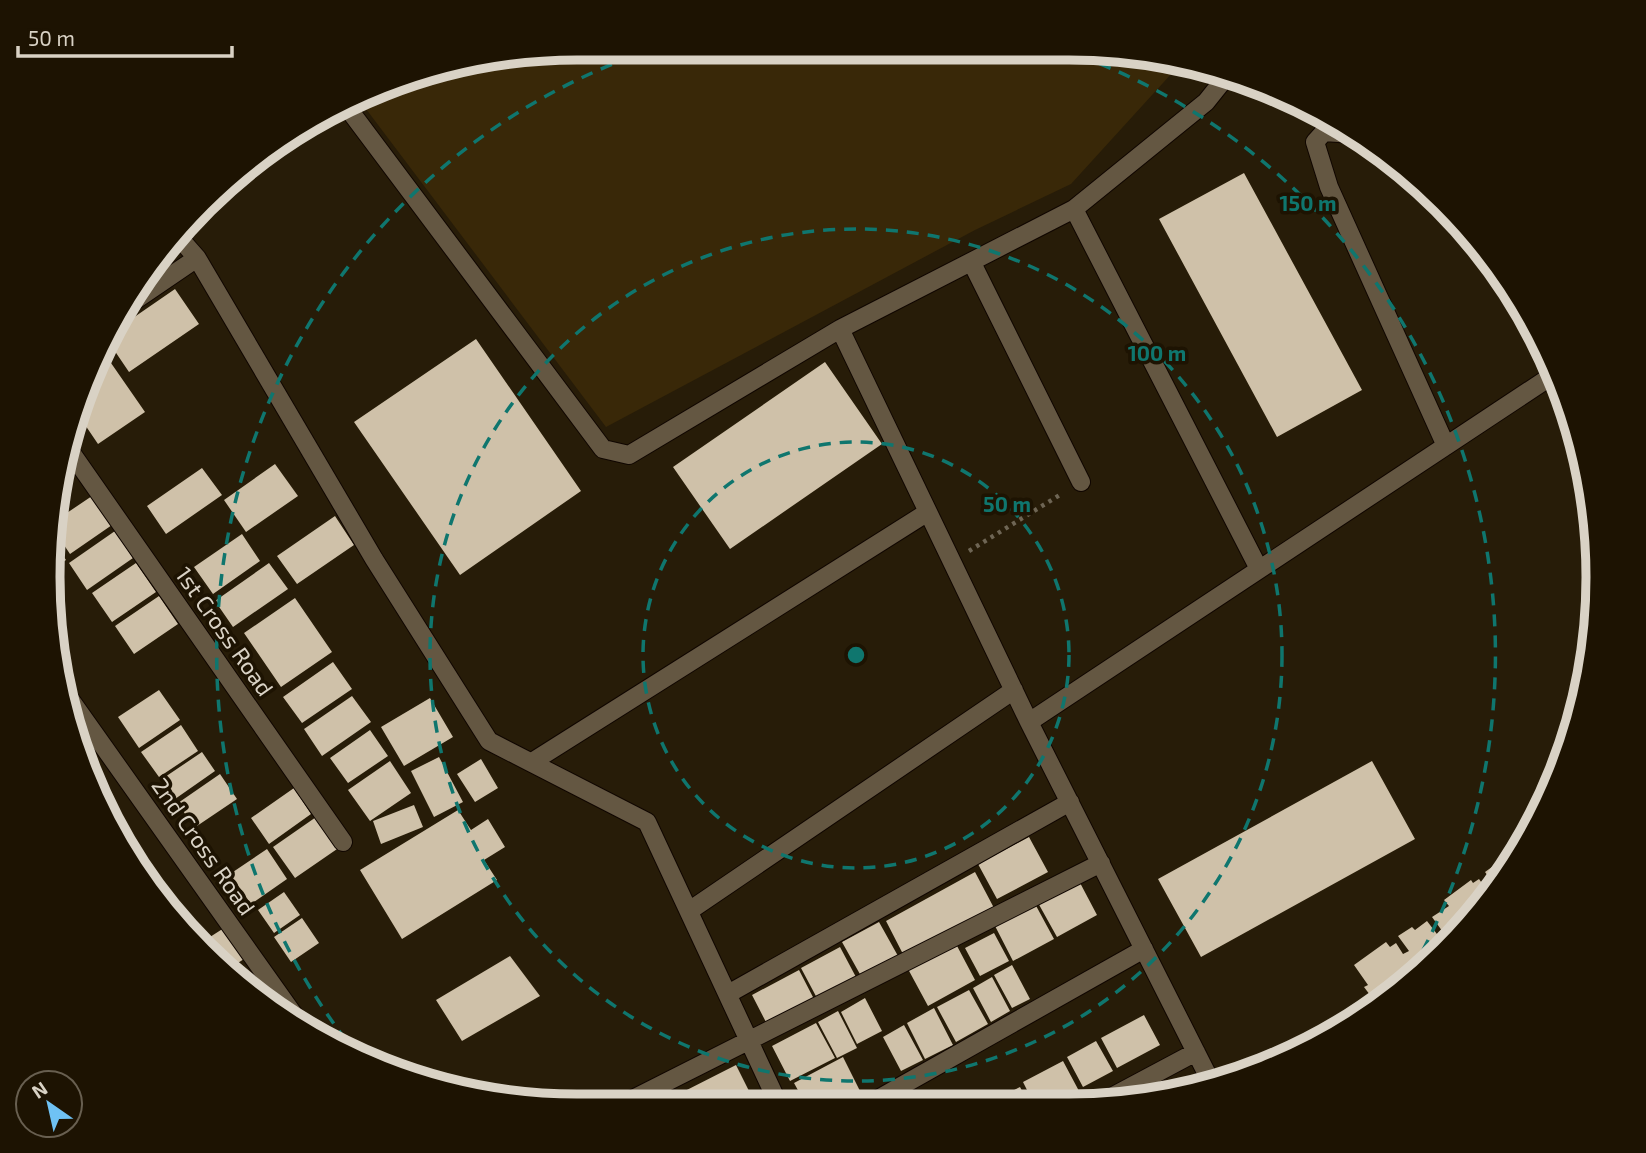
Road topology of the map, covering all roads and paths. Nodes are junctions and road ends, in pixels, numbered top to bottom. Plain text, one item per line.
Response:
1 (1222, 83) edge
2 (351, 112) edge
3 (1334, 133) edge
4 (1074, 209) junction
5 (183, 242) edge
6 (197, 258) junction
7 (972, 263) junction
8 (144, 294) edge
9 (840, 329) junction
10 (1547, 379) edge
11 (1446, 446) junction
12 (74, 456) edge
13 (1081, 482) joint
14 (929, 512) junction
15 (952, 561) junction
16 (1259, 569) junction
17 (1014, 690) junction
18 (77, 709) edge
19 (1029, 722) junction
20 (532, 762) junction
21 (1070, 802) junction
22 (343, 842) dead end
23 (1101, 863) junction
24 (689, 911) junction
25 (1144, 949) junction
26 (728, 994) junction
27 (275, 996) edge
28 (750, 1041) junction
29 (1196, 1052) junction
30 (1207, 1075) edge
31 (1124, 1090) edge
32 (643, 1094) edge
33 (774, 1094) edge
34 (887, 1094) edge

1 - 4 street
2 - 9 street
3 - 11 street
4 - 7 street
4 - 16 street
5 - 6 street
6 - 8 street
6 - 20 street
7 - 9 street
7 - 13 street
9 - 14 street
10 - 11 street
11 - 16 street
12 - 22 street, 1st Cross Road
13 - 15 path
14 - 15 street
14 - 20 street
15 - 17 street
16 - 19 street
17 - 19 street
17 - 24 street
18 - 27 street, 2nd Cross Road
19 - 21 street
20 - 24 street
21 - 23 street
21 - 26 street
23 - 25 street
23 - 28 street
24 - 26 street
25 - 29 street
25 - 34 street
26 - 28 street
28 - 32 street
28 - 33 street
29 - 30 street
29 - 31 street

